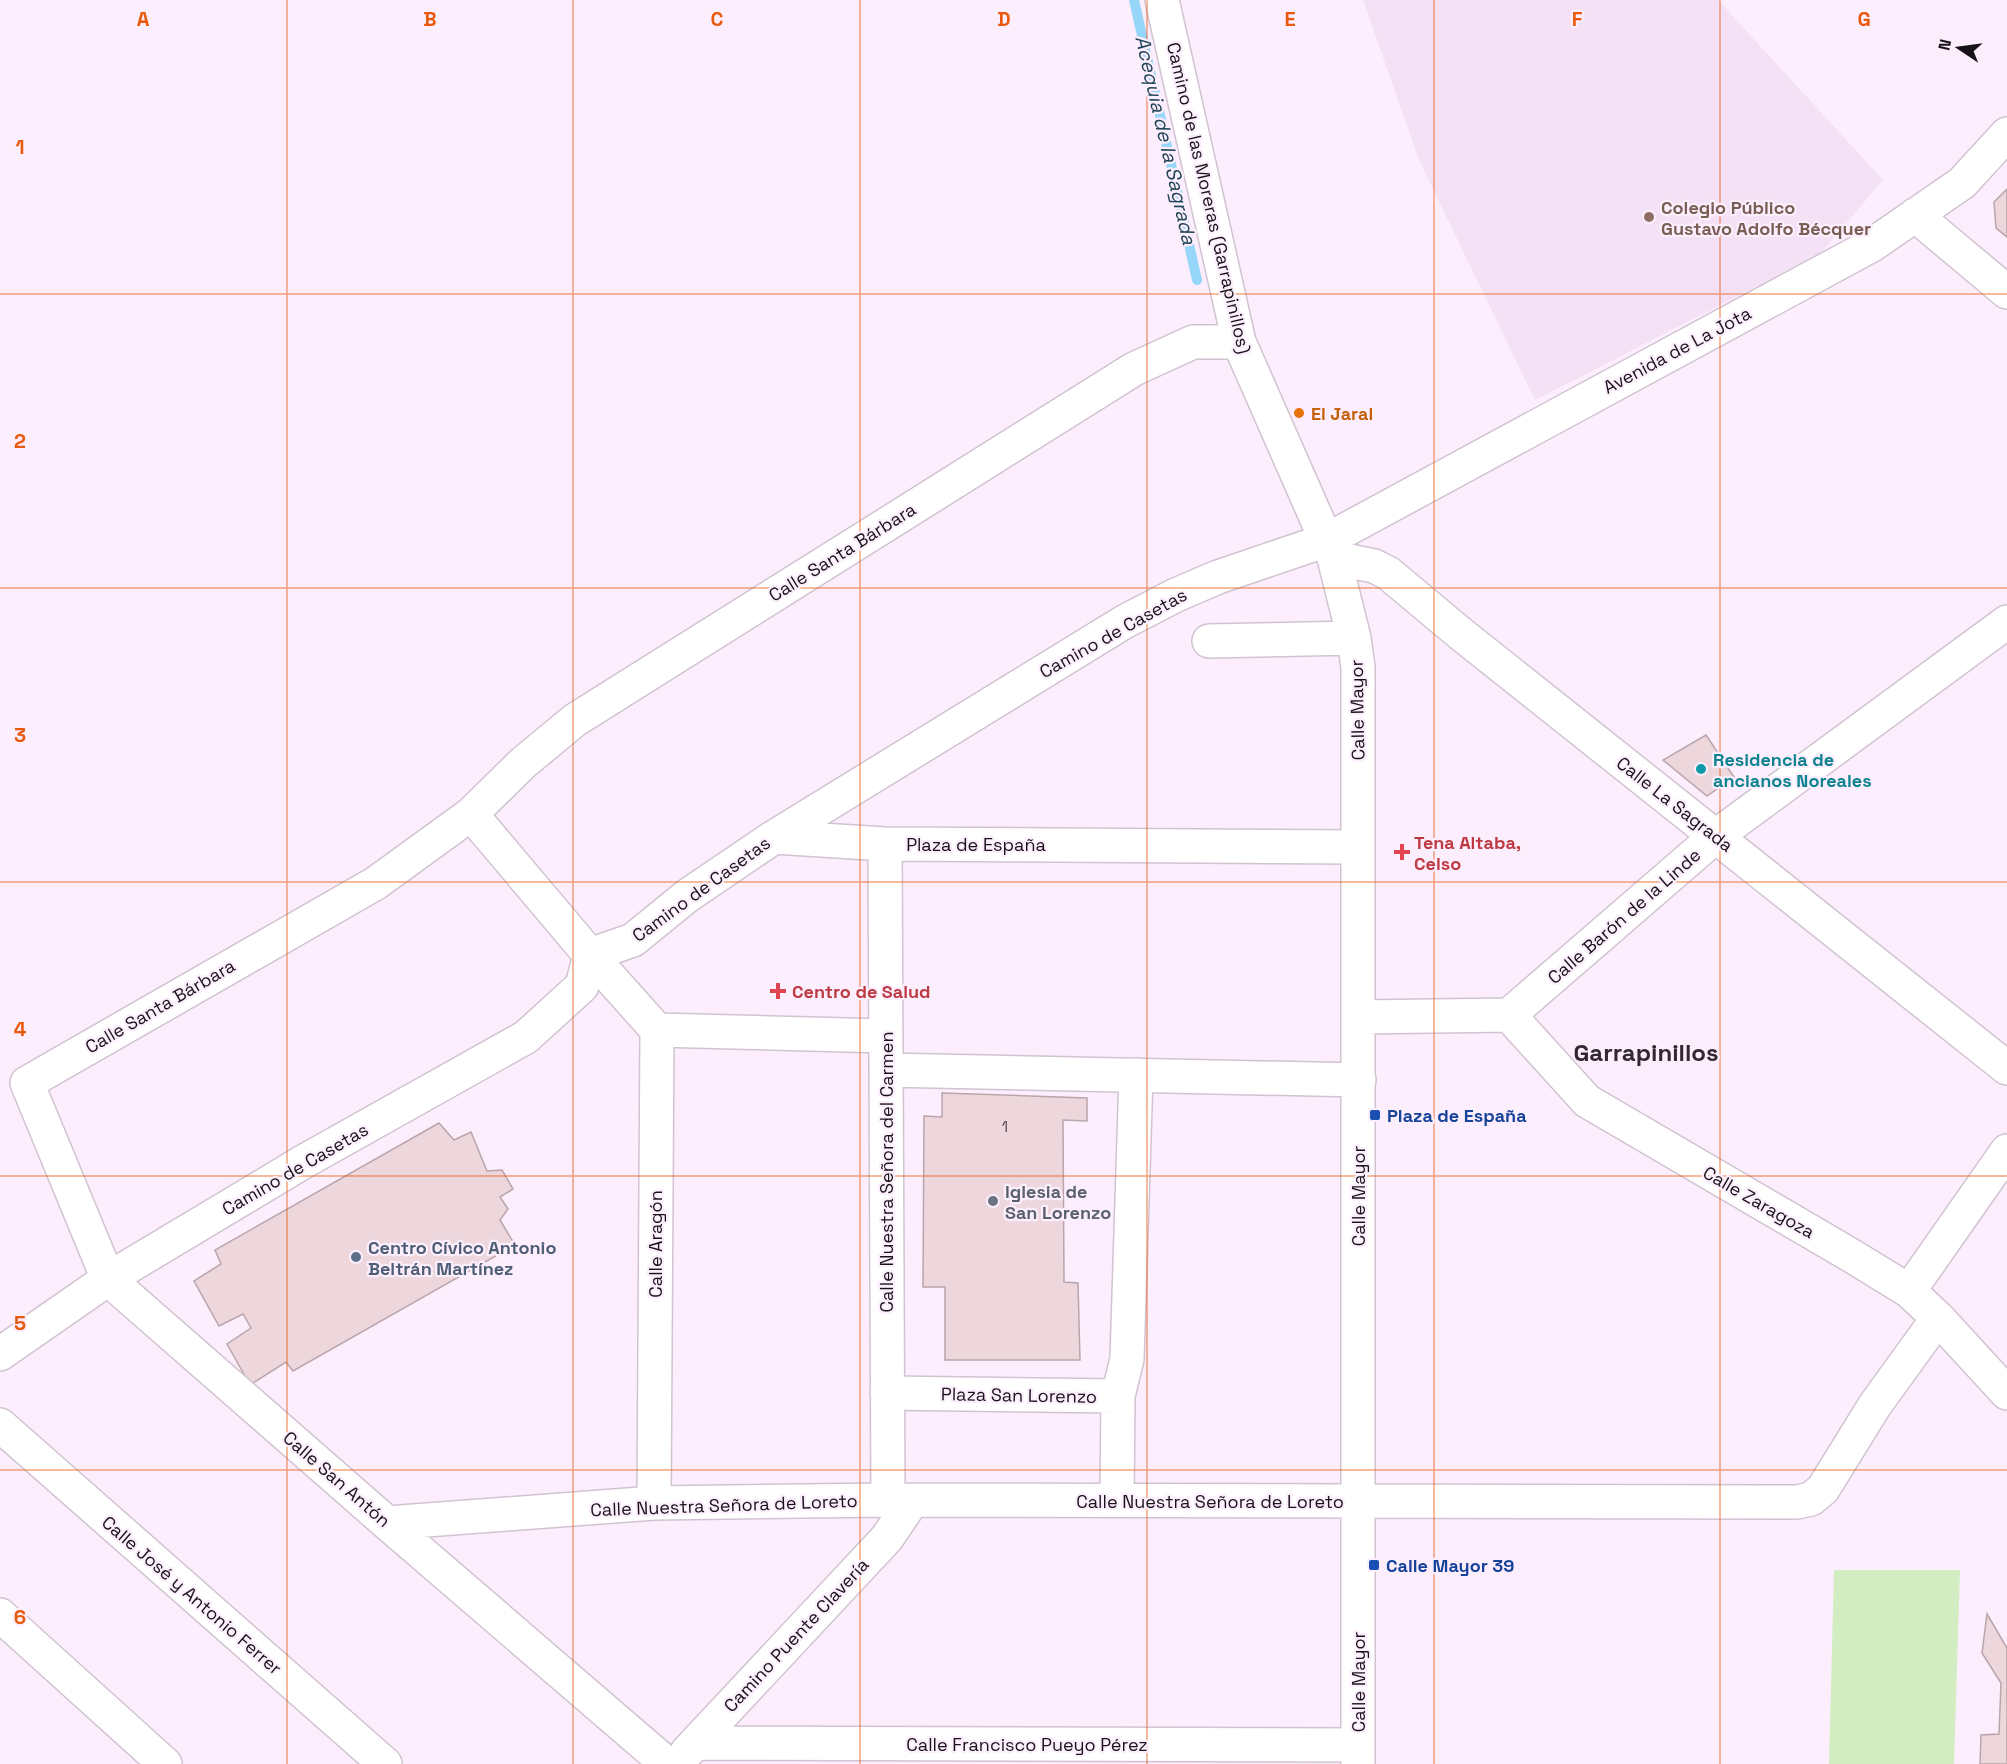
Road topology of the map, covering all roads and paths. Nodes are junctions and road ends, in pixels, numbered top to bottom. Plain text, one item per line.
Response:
1 (1162, 0) edge
2 (2007, 134) edge
3 (1915, 215) junction
4 (2007, 292) edge
5 (1239, 342) junction
6 (1331, 549) junction
7 (2007, 622) edge
8 (1354, 638) junction
9 (1209, 641) dead end
10 (471, 814) junction
11 (774, 837) junction
12 (1716, 837) junction
13 (885, 843) junction
14 (1358, 847) junction
15 (633, 940) junction
16 (586, 971) junction
17 (627, 996) junction
18 (1509, 1015) junction
19 (1359, 1017) junction
20 (657, 1030) junction
21 (886, 1035) junction
22 (2007, 1068) edge
23 (886, 1070) junction
24 (1136, 1075) junction
25 (1359, 1080) junction
26 (2007, 1151) edge
27 (108, 1279) junction
28 (1910, 1291) junction
29 (1938, 1318) junction
30 (0, 1354) edge
31 (887, 1393) junction
32 (2007, 1393) edge
33 (1118, 1396) junction
34 (0, 1425) edge
35 (1117, 1500) junction
36 (900, 1501) junction
37 (1358, 1501) junction
38 (654, 1503) junction
39 (387, 1524) junction
40 (0, 1615) edge
41 (685, 1754) edge
42 (1358, 1754) edge
43 (165, 1764) edge
44 (385, 1764) edge
45 (667, 1764) edge

1 - 5 street, Camino de las Moreras (Garrapinillos)
2 - 3 street, Avenida de La Jota
3 - 4 street
3 - 6 street, Avenida de La Jota
5 - 6 street, Camino de las Moreras (Garrapinillos)
5 - 10 street, Calle Santa Bárbara
6 - 8 street, Calle Mayor
6 - 11 street, Camino de Casetas
6 - 12 street, Calle La Sagrada
7 - 12 street, Calle Barón de la Linde
8 - 9 street
8 - 14 street, Calle Mayor
10 - 16 street
10 - 27 street, Calle Santa Bárbara
11 - 13 street, Plaza de España
11 - 15 street, Camino de Casetas
12 - 18 street, Calle Barón de la Linde
12 - 22 street, Calle La Sagrada
13 - 14 street, Plaza de España
13 - 21 street, Calle Nuestra Señora del Carmen
14 - 19 street, Calle Mayor
15 - 16 street, Camino de Casetas
15 - 17 street
16 - 17 street
16 - 27 street, Camino de Casetas
17 - 20 street
18 - 19 street
18 - 28 street, Calle Zaragoza
19 - 25 street, Calle Mayor
20 - 21 street
20 - 38 street, Calle Aragón
21 - 23 street, Calle Nuestra Señora del Carmen
23 - 24 street
23 - 31 street, Calle Nuestra Señora del Carmen
24 - 25 street
24 - 33 street
25 - 37 street, Calle Mayor
26 - 28 street
27 - 30 street
27 - 39 street, Calle San Antón
28 - 29 street, Calle Zaragoza
29 - 32 street, Calle Zaragoza
29 - 37 street, Calle Nuestra Señora de Loreto
31 - 33 street, Plaza San Lorenzo
31 - 36 street, Calle Nuestra Señora del Carmen
33 - 35 street, Plaza San Lorenzo
34 - 44 street, Calle José y Antonio Ferrer
35 - 36 street, Calle Nuestra Señora de Loreto
35 - 37 street, Calle Nuestra Señora de Loreto
36 - 38 street, Calle Nuestra Señora de Loreto
36 - 41 street, Camino Puente Clavería
37 - 42 street, Calle Mayor
38 - 39 street, Calle Nuestra Señora de Loreto
39 - 45 street, Calle San Antón
40 - 43 street
41 - 42 street, Calle Francisco Pueyo Pérez

